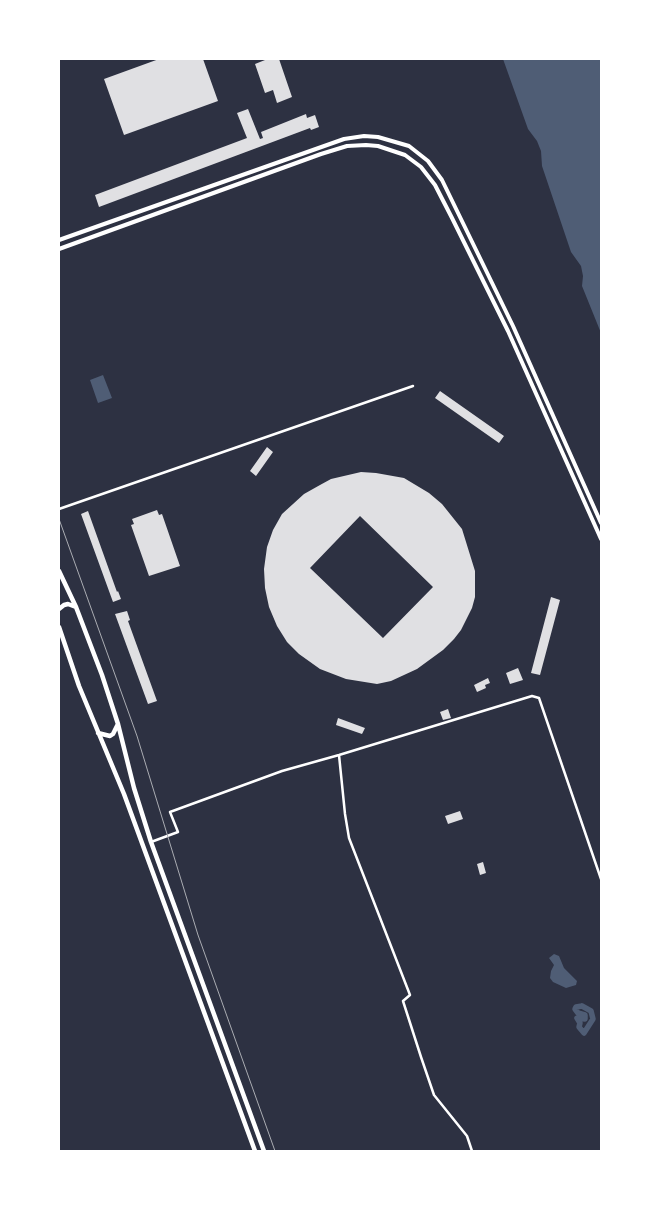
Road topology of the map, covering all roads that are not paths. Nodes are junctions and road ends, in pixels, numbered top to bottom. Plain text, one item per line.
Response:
1 (59, 240) edge
2 (59, 249) edge
3 (413, 386) dead end
4 (59, 509) edge
5 (601, 523) edge
6 (601, 539) edge
7 (59, 571) edge
8 (76, 607) junction
9 (59, 609) edge
10 (59, 626) edge
11 (118, 724) junction
12 (98, 733) junction
13 (340, 755) junction
14 (151, 842) junction
15 (601, 879) edge
16 (255, 1151) edge
17 (264, 1151) edge
18 (472, 1151) edge

1 - 5 main road
2 - 6 main road
3 - 4 street
7 - 8 main road
8 - 9 main road
8 - 11 main road
10 - 12 main road
11 - 12 main road
11 - 14 main road
12 - 16 main road
13 - 14 street
13 - 15 street
13 - 18 street
14 - 17 main road

